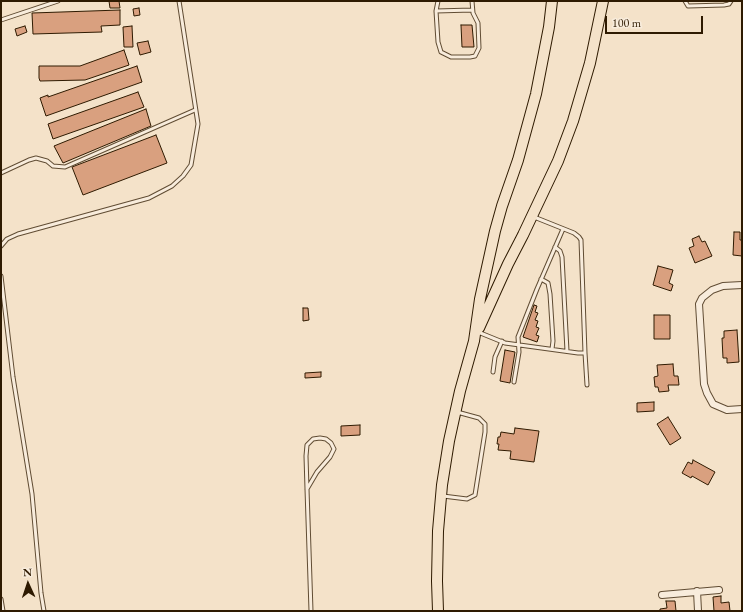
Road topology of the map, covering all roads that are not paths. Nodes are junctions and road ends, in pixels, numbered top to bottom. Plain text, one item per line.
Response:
1 (58, 1) edge
2 (179, 1) edge
3 (438, 1) edge
4 (472, 1) edge
5 (552, 1) edge
6 (603, 1) edge
7 (685, 1) edge
8 (731, 1) edge
9 (472, 10) junction
10 (436, 11) junction
11 (1, 20) edge
12 (195, 110) junction
13 (1, 173) edge
14 (532, 216) junction
15 (563, 229) junction
16 (1, 246) edge
17 (555, 247) junction
18 (1, 276) edge
19 (541, 279) junction
20 (742, 285) edge
21 (476, 337) junction
22 (502, 341) junction
23 (519, 344) junction
24 (552, 349) junction
25 (567, 351) junction
26 (585, 353) junction
27 (493, 372) dead end
28 (514, 382) dead end
29 (587, 385) dead end
30 (742, 409) edge
31 (455, 411) junction
32 (307, 489) junction
33 (441, 496) junction
34 (719, 590) dead end
35 (697, 591) junction
36 (662, 595) dead end
37 (1, 599) edge
38 (2, 611) edge
39 (44, 611) edge
40 (311, 611) edge
41 (438, 611) edge
42 (698, 611) edge

1 - 11 lane
2 - 12 lane
3 - 10 lane
4 - 9 lane
5 - 21 main road
6 - 14 main road
7 - 8 lane
9 - 10 lane
9 - 10 lane
12 - 13 lane
12 - 16 lane
14 - 15 lane
14 - 21 main road
15 - 17 lane
15 - 26 lane
17 - 19 lane
17 - 25 lane
18 - 39 lane
19 - 23 lane
19 - 24 lane
20 - 30 street
21 - 22 lane
21 - 31 main road
22 - 23 lane
22 - 27 lane
23 - 24 lane
23 - 28 lane
24 - 25 lane
25 - 26 lane
26 - 29 lane
31 - 33 main road
31 - 33 lane
32 - 32 lane
32 - 40 lane
33 - 41 main road
34 - 35 street
35 - 36 street
35 - 42 street
37 - 38 lane

